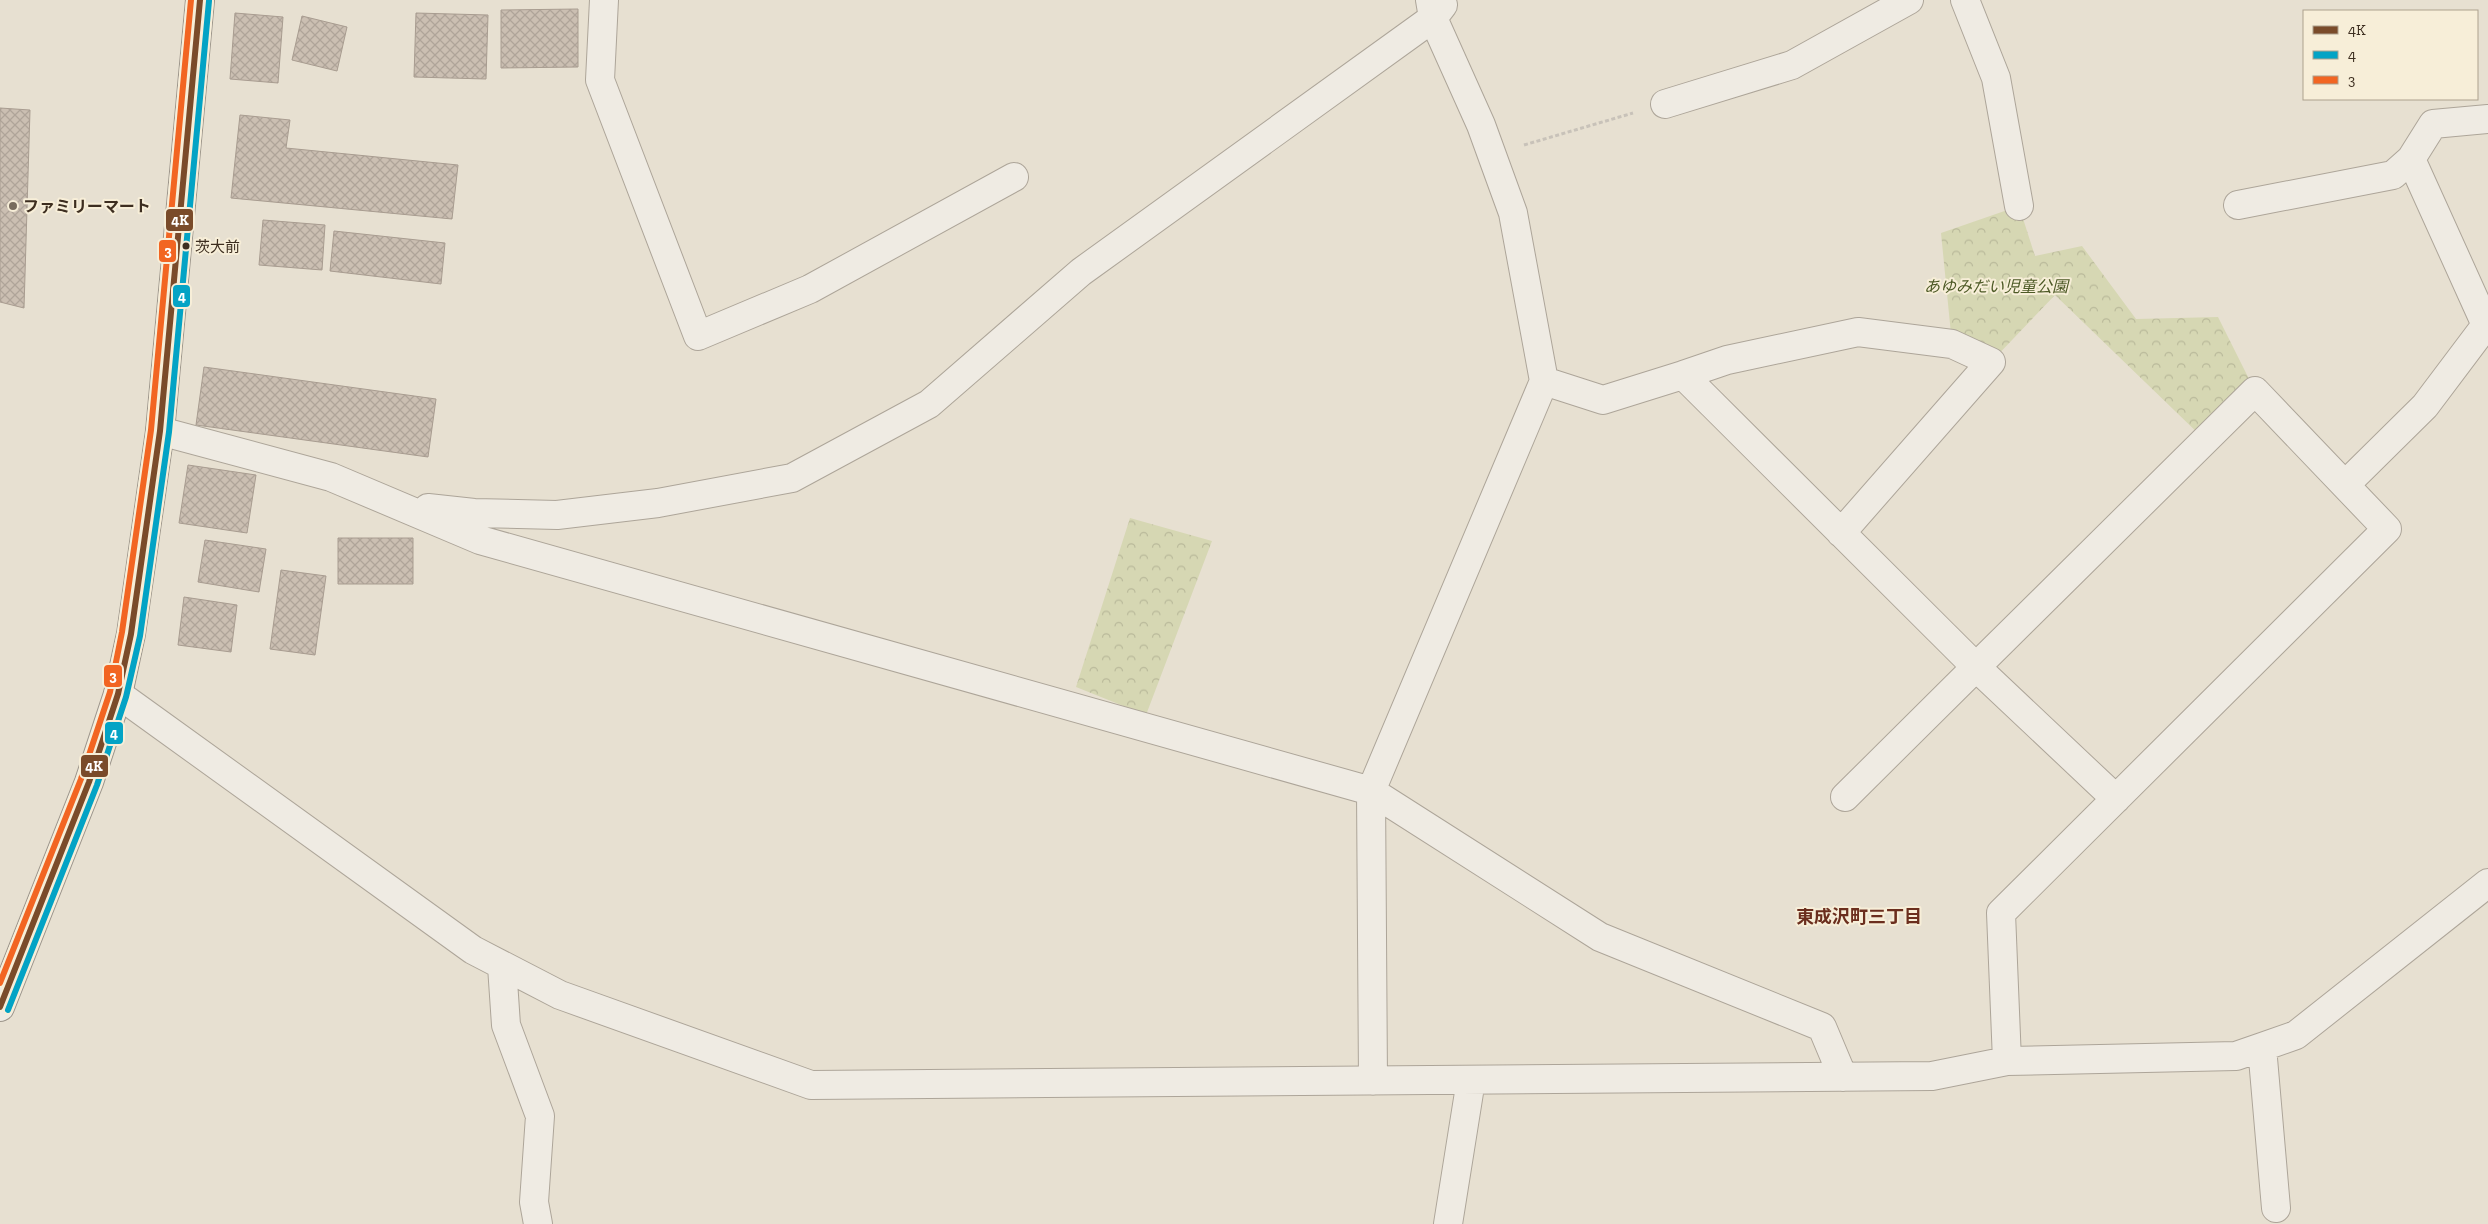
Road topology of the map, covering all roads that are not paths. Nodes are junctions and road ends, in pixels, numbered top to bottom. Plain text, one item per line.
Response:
1 (200, 0) edge
2 (604, 0) edge
3 (1909, 0) edge
4 (1965, 0) edge
5 (1436, 6) edge
6 (1874, 8) edge
7 (1665, 104) road end
8 (2488, 119) edge
9 (2411, 159) junction
10 (1014, 177) dead end
11 (2238, 205) dead end
12 (2020, 206) dead end
13 (2487, 325) edge
14 (1683, 375) junction
15 (1544, 381) junction
16 (160, 431) junction
17 (2345, 485) junction
18 (397, 505) junction
19 (1841, 534) junction
20 (1976, 667) junction
21 (118, 694) junction
22 (1371, 791) junction
23 (1845, 797) dead end
24 (2116, 799) junction
25 (2488, 884) edge
26 (502, 966) junction
27 (0, 1007) edge
28 (2262, 1047) junction
29 (2007, 1061) junction
30 (1843, 1077) junction
31 (1470, 1080) junction
32 (1373, 1081) junction
33 (2276, 1208) dead end
34 (538, 1224) edge
35 (1448, 1224) edge

1 - 16 street
2 - 10 street
3 - 6 street
4 - 12 street
5 - 15 street
5 - 18 street
6 - 7 street
8 - 9 street
9 - 11 street
9 - 13 street
13 - 17 street
14 - 15 street
14 - 19 street
14 - 19 street
15 - 22 street
16 - 18 street
16 - 21 street
17 - 20 street
17 - 24 street
18 - 22 street
19 - 20 street
20 - 23 street
20 - 24 street
21 - 26 street
21 - 27 street
22 - 30 street
22 - 32 street
24 - 29 street
25 - 28 street
26 - 32 street
26 - 34 street
28 - 29 street
28 - 33 street
29 - 30 street
30 - 31 street
31 - 32 street
31 - 35 street

